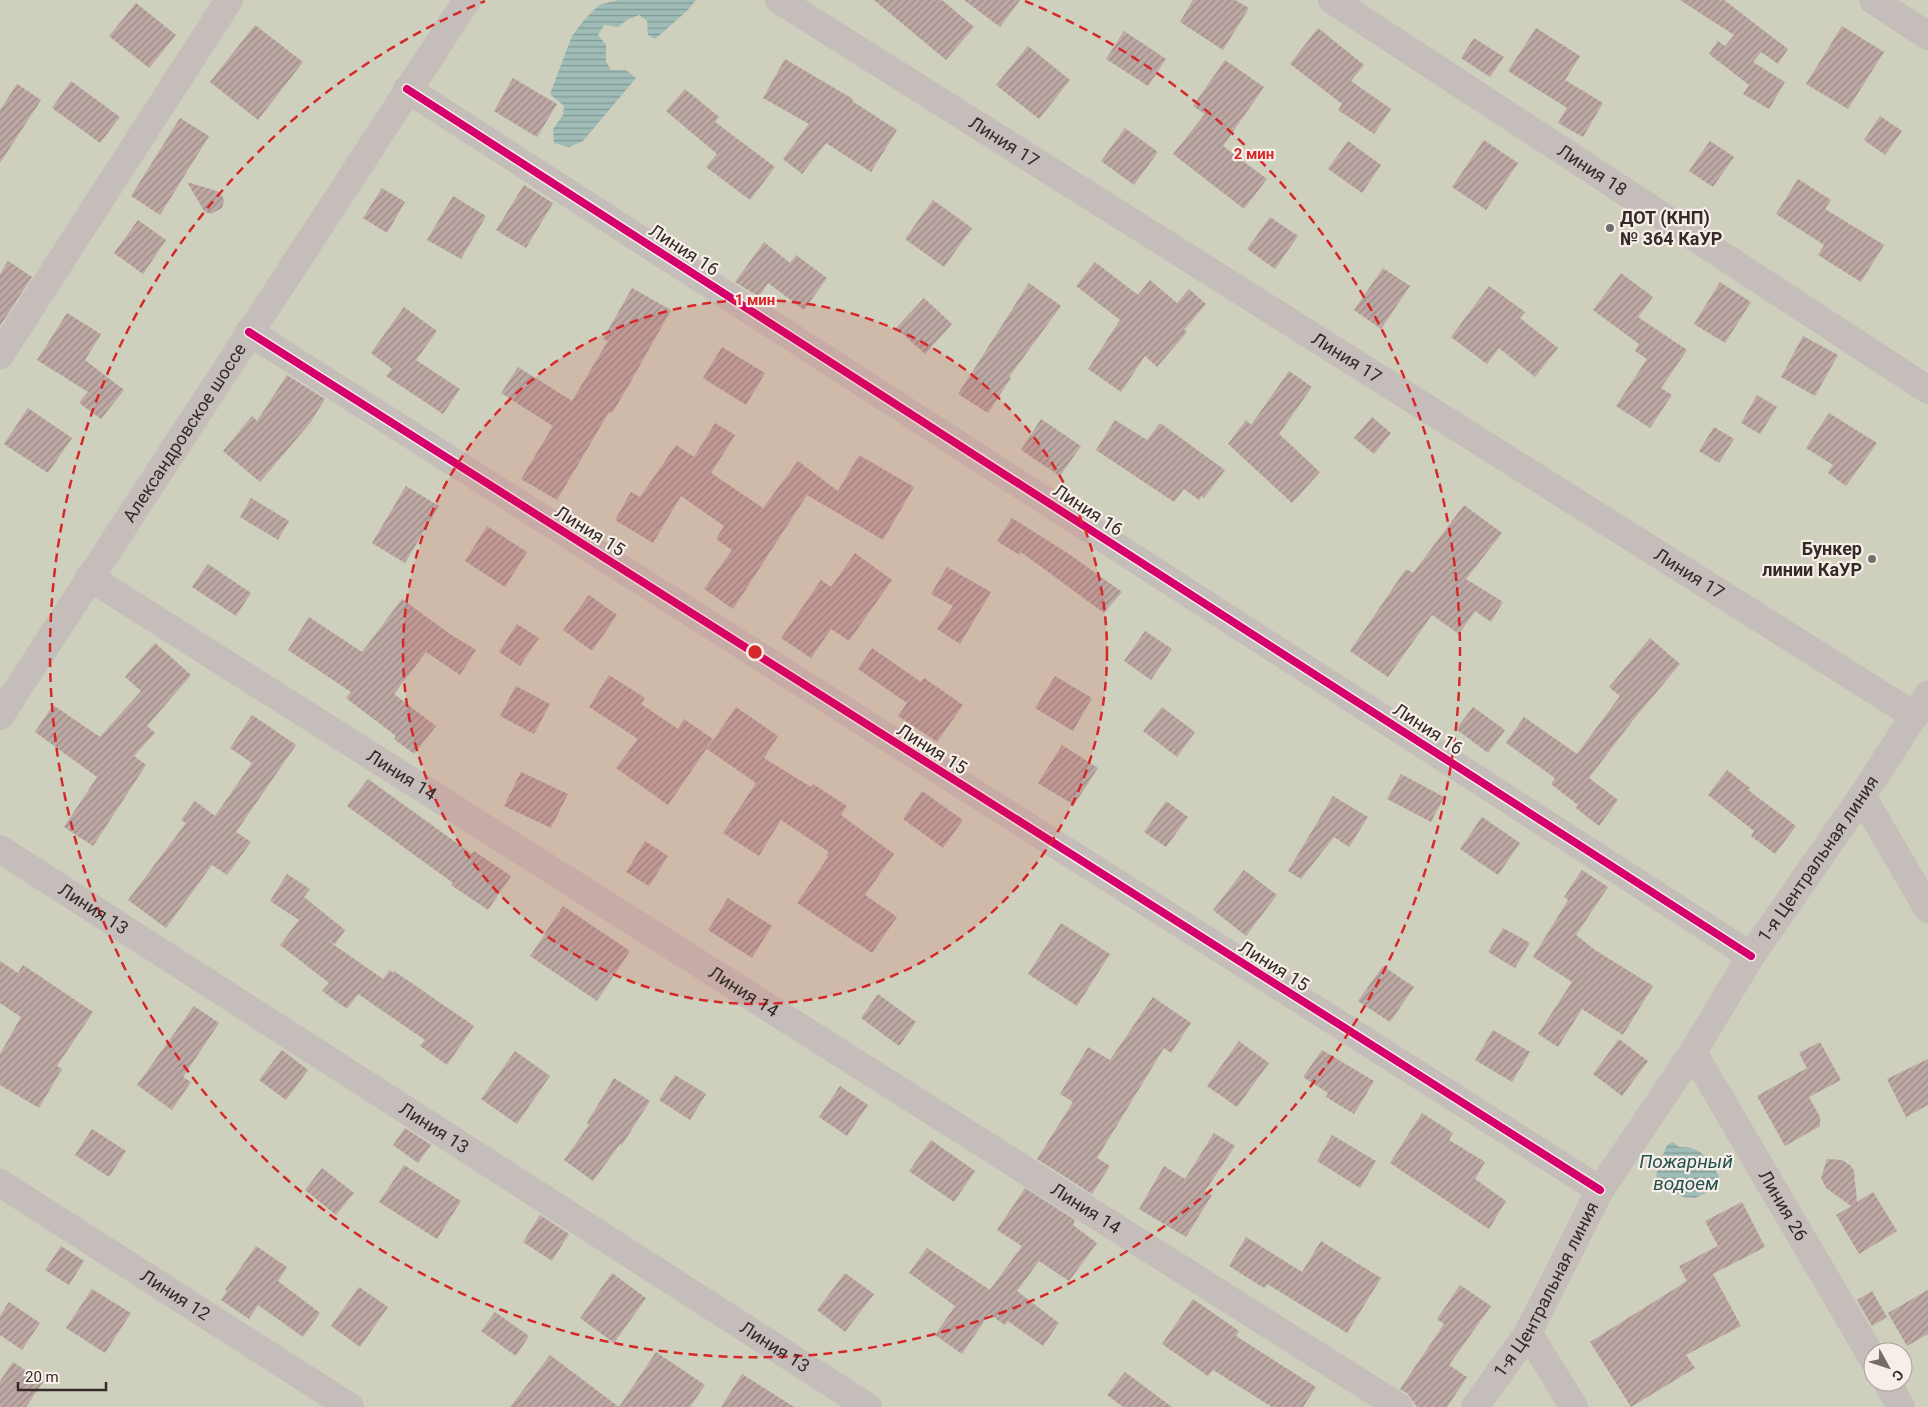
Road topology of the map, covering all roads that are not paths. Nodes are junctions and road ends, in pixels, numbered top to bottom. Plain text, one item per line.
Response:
1 (229, 0) edge
2 (468, 0) edge
3 (778, 0) edge
4 (1332, 0) edge
5 (1872, 0) edge
6 (1928, 36) edge
7 (407, 89) junction
8 (248, 332) junction
9 (0, 355) edge
10 (1928, 390) edge
11 (89, 577) junction
12 (1921, 705) edge
13 (0, 716) edge
14 (1862, 796) junction
15 (0, 849) edge
16 (1928, 909) edge
17 (1752, 956) junction
18 (1693, 1052) junction
19 (0, 1183) edge
20 (1600, 1190) junction
21 (1528, 1333) junction
22 (1863, 1342) edge
23 (1893, 1392) edge
24 (350, 1407) edge
25 (868, 1407) edge
26 (1399, 1407) edge
27 (1475, 1407) edge
28 (1574, 1407) edge
29 (1902, 1407) edge

1 - 9 street
2 - 7 street, Александровское шоссе
3 - 12 street, Линия 17
4 - 10 street, Линия 18
5 - 6 street
7 - 8 street, Александровское шоссе
7 - 17 street, Линия 16
8 - 11 street, Александровское шоссе
8 - 20 street, Линия 15
11 - 13 street, Александровское шоссе
11 - 26 street, Линия 14
12 - 14 street, 1-я Центральная линия
14 - 16 street
14 - 17 street, 1-я Центральная линия
15 - 25 street, Линия 13
17 - 18 street, 1-я Центральная линия
18 - 20 street, 1-я Центральная линия
18 - 22 street, Линия 26
19 - 24 street, Линия 12
20 - 21 street, 1-я Центральная линия
21 - 27 street, 1-я Центральная линия
21 - 28 street
23 - 29 street

